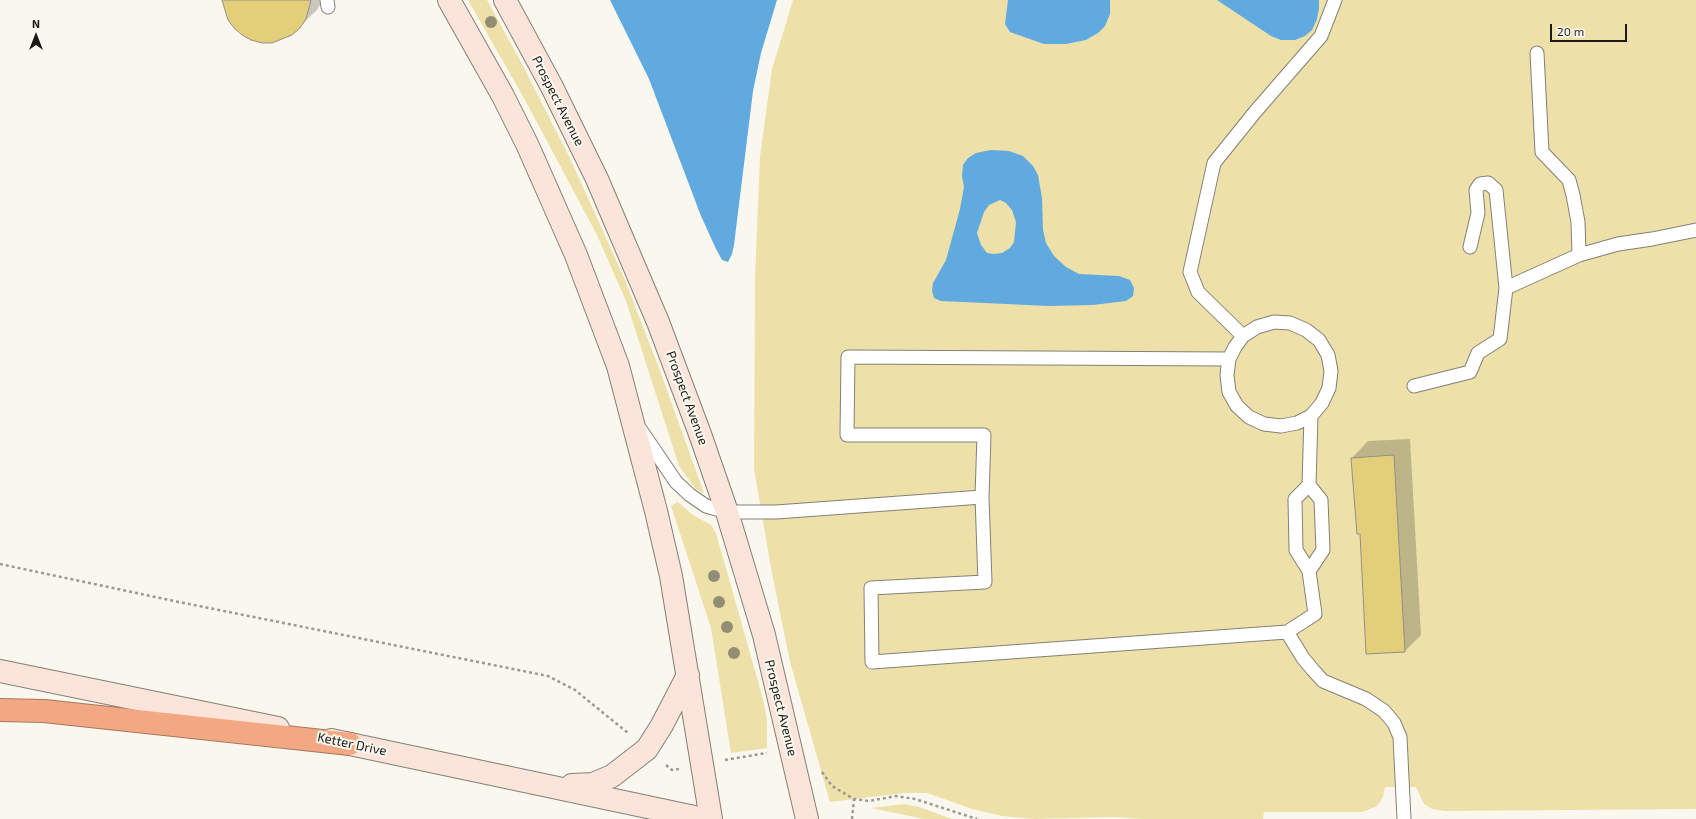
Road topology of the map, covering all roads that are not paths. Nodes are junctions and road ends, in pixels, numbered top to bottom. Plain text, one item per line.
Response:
1 (449, 0) edge
2 (505, 0) edge
3 (1335, 0) edge
4 (1537, 53) dead end
5 (1696, 230) edge
6 (1470, 248) dead end
7 (1579, 255) junction
8 (1506, 288) junction
9 (1243, 336) junction
10 (1229, 359) junction
11 (1414, 386) dead end
12 (1311, 416) junction
13 (633, 419) junction
14 (1309, 485) junction
15 (982, 497) junction
16 (727, 512) junction
17 (1309, 571) junction
18 (1287, 632) junction
19 (0, 671) edge
20 (688, 675) junction
21 (0, 710) edge
22 (350, 744) junction
23 (552, 786) junction
24 (607, 798) junction
25 (622, 819) edge
26 (704, 819) edge
27 (711, 819) edge
28 (807, 819) edge
29 (1404, 819) edge

1 - 13 main road
2 - 16 main road, Prospect Avenue
3 - 9 lane
4 - 7 lane
5 - 7 lane
6 - 8 lane
7 - 8 lane
8 - 11 lane
9 - 10 lane
9 - 12 lane
10 - 12 lane
10 - 15 lane
12 - 14 lane
13 - 16 lane
13 - 20 main road
14 - 17 lane
14 - 17 lane
15 - 16 lane
15 - 18 lane
16 - 28 main road, Prospect Avenue
17 - 18 lane
18 - 29 lane
19 - 22 main road, Ketter Drive
20 - 23 main road
20 - 27 main road
21 - 22 highway
22 - 23 main road, Ketter Drive
23 - 24 main road, Ketter Drive
24 - 25 main road
24 - 26 main road, Ketter Drive

